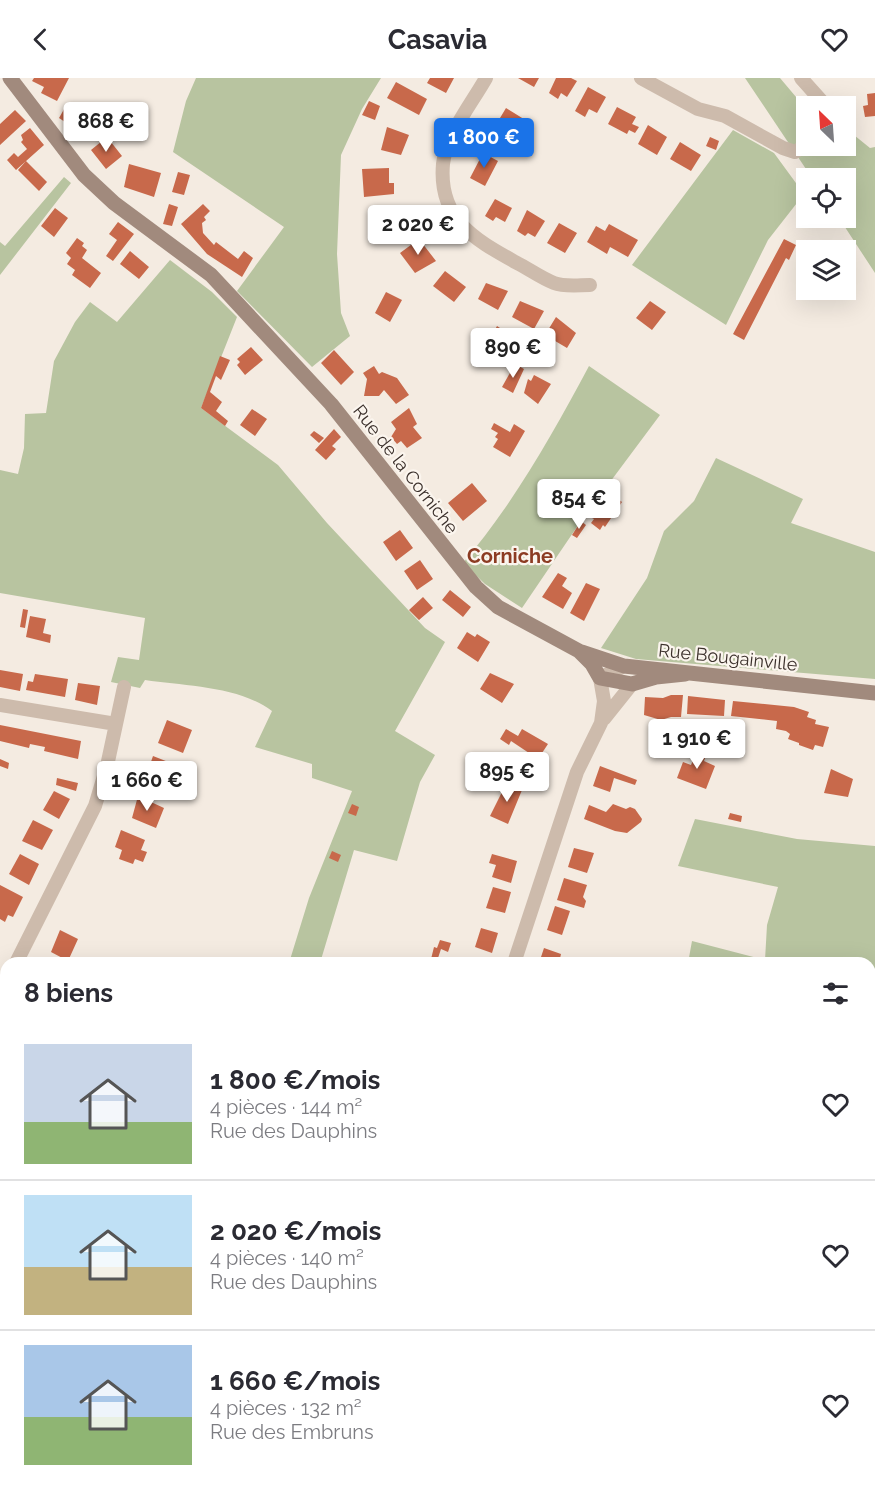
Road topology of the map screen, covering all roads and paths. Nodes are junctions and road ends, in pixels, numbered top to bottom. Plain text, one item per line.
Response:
1 (10, 78) edge
2 (486, 78) edge
3 (640, 78) edge
4 (801, 78) edge
5 (817, 96) edge
6 (796, 151) edge
7 (590, 285) dead end
8 (579, 651) junction
9 (624, 666) junction
10 (685, 674) junction
11 (600, 678) junction
12 (632, 684) junction
13 (124, 687) dead end
14 (875, 693) edge
15 (0, 705) edge
16 (601, 723) junction
17 (116, 724) junction
18 (19, 957) edge
19 (516, 957) edge

1 - 8 street, Rue de la Corniche
2 - 7 street
3 - 6 street
4 - 5 street
8 - 9 street, Rue Bougainville
8 - 11 street, Rue de la Corniche
9 - 10 street, Rue Bougainville
9 - 11 street
10 - 12 street
10 - 14 street, Rue Bougainville
11 - 12 street
11 - 16 street
12 - 16 street
13 - 17 street
15 - 17 street
16 - 19 street
17 - 18 street

